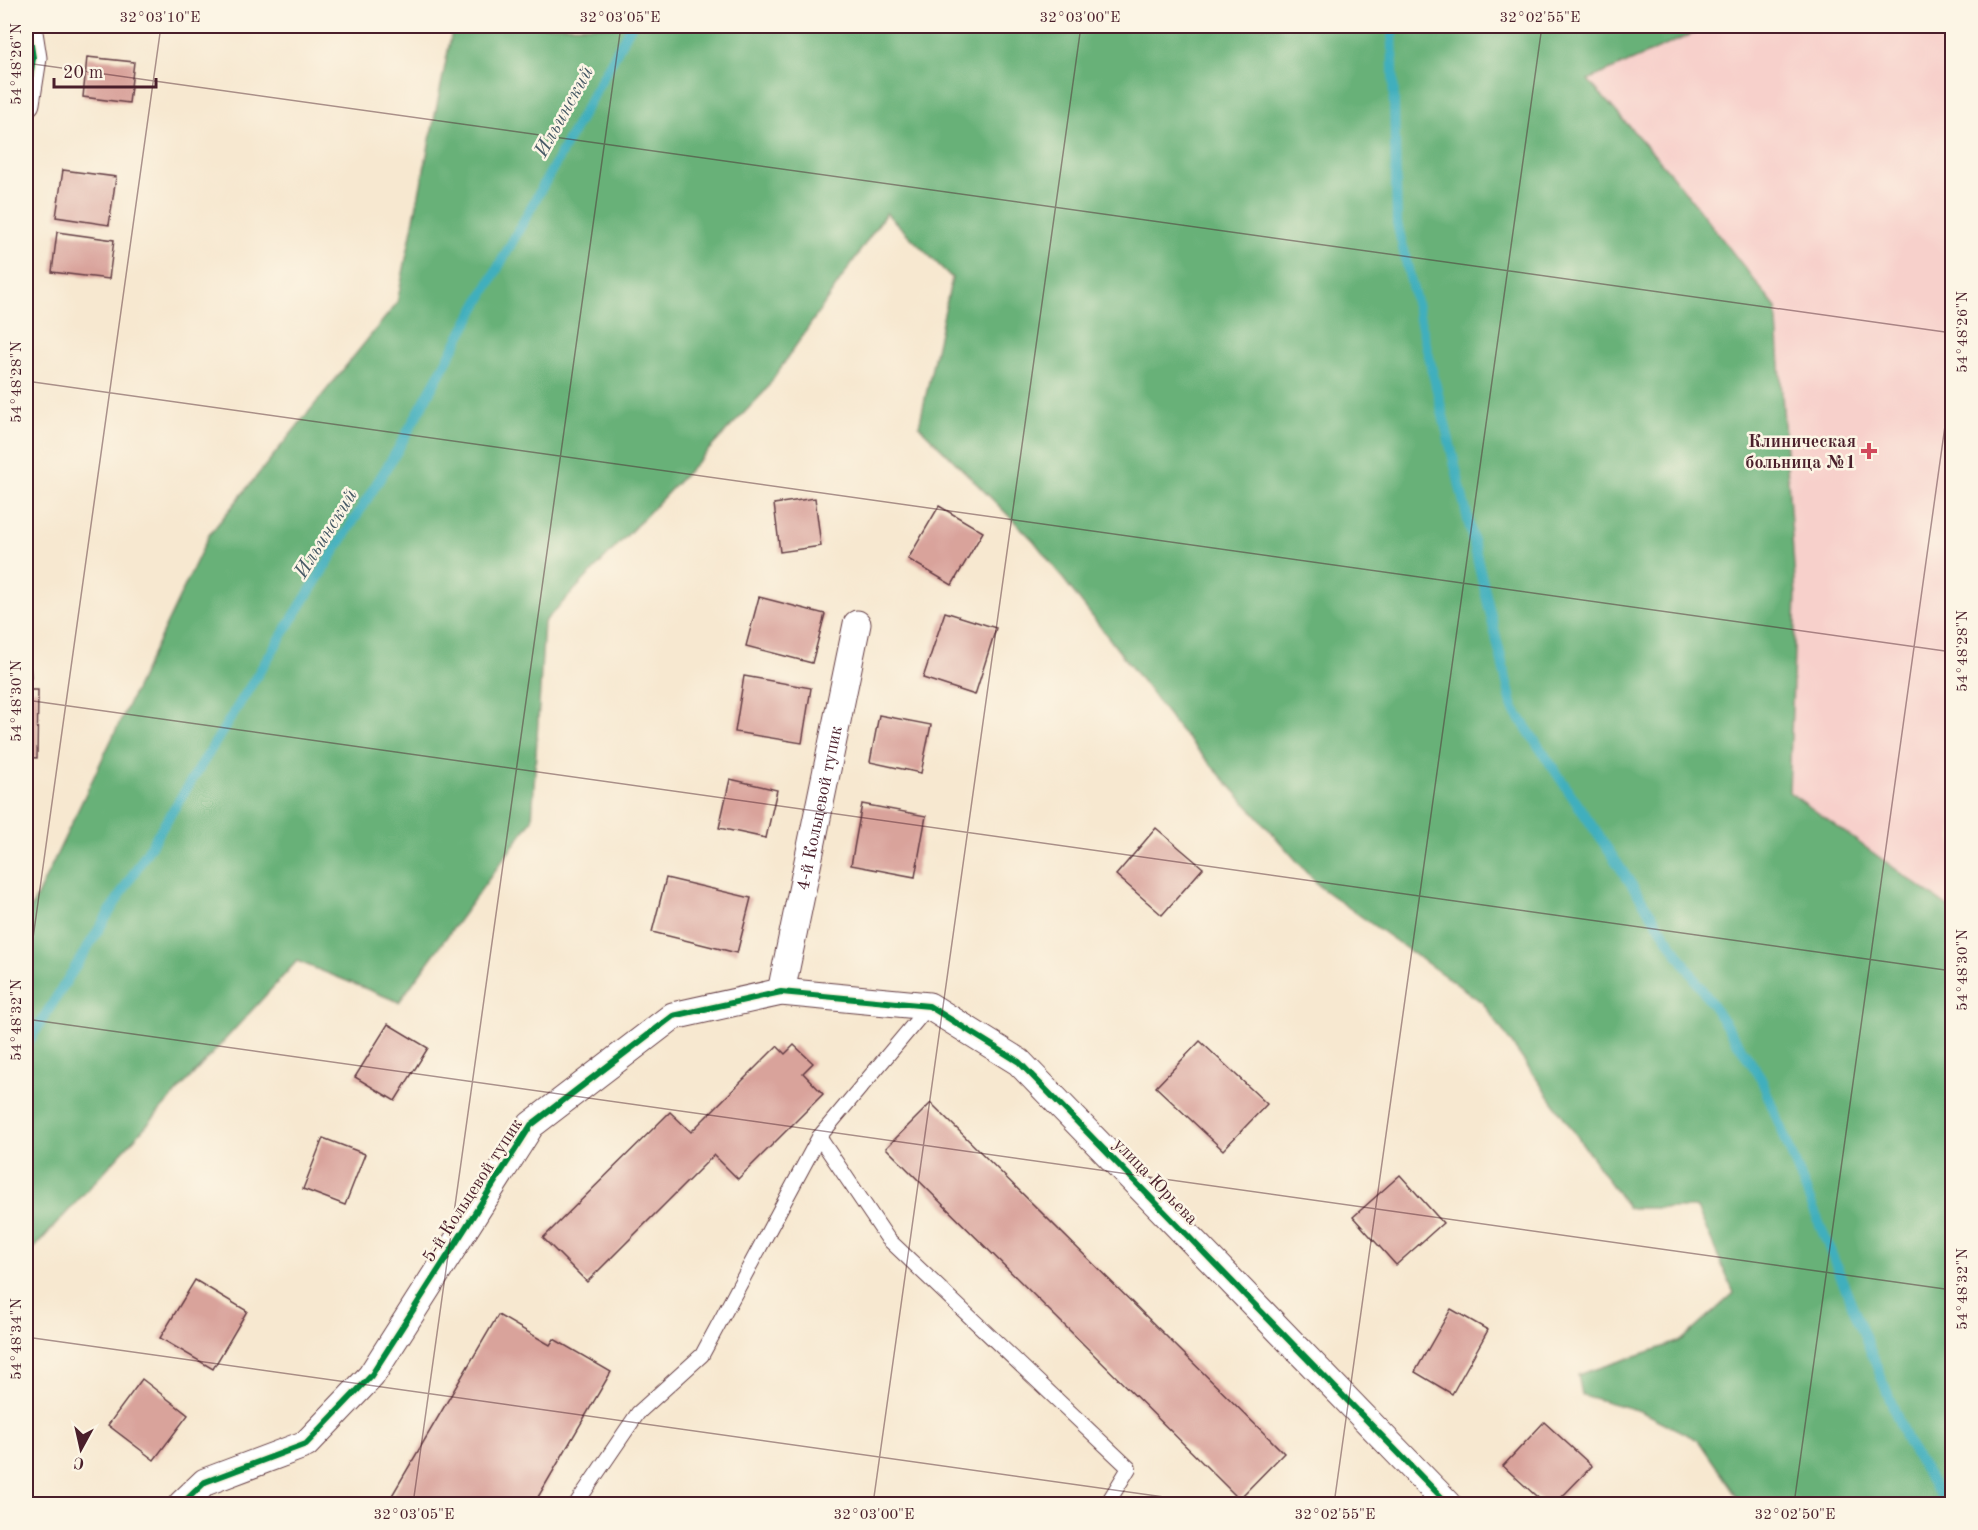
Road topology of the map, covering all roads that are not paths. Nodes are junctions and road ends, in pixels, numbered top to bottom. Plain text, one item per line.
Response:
1 (28, 26) edge
2 (26, 104) edge
3 (857, 624) dead end
4 (781, 992) junction
5 (930, 1006) junction
6 (819, 1137) junction
7 (182, 1504) edge
8 (576, 1504) edge
9 (1107, 1504) edge
10 (1448, 1504) edge

1 - 2 street
3 - 4 street, 4-й Кольцевой тупик
4 - 5 street, улица Юрьева
4 - 7 street, 5-й Кольцевой тупик
5 - 6 lane
5 - 10 street, улица Юрьева
6 - 8 lane
6 - 9 lane

